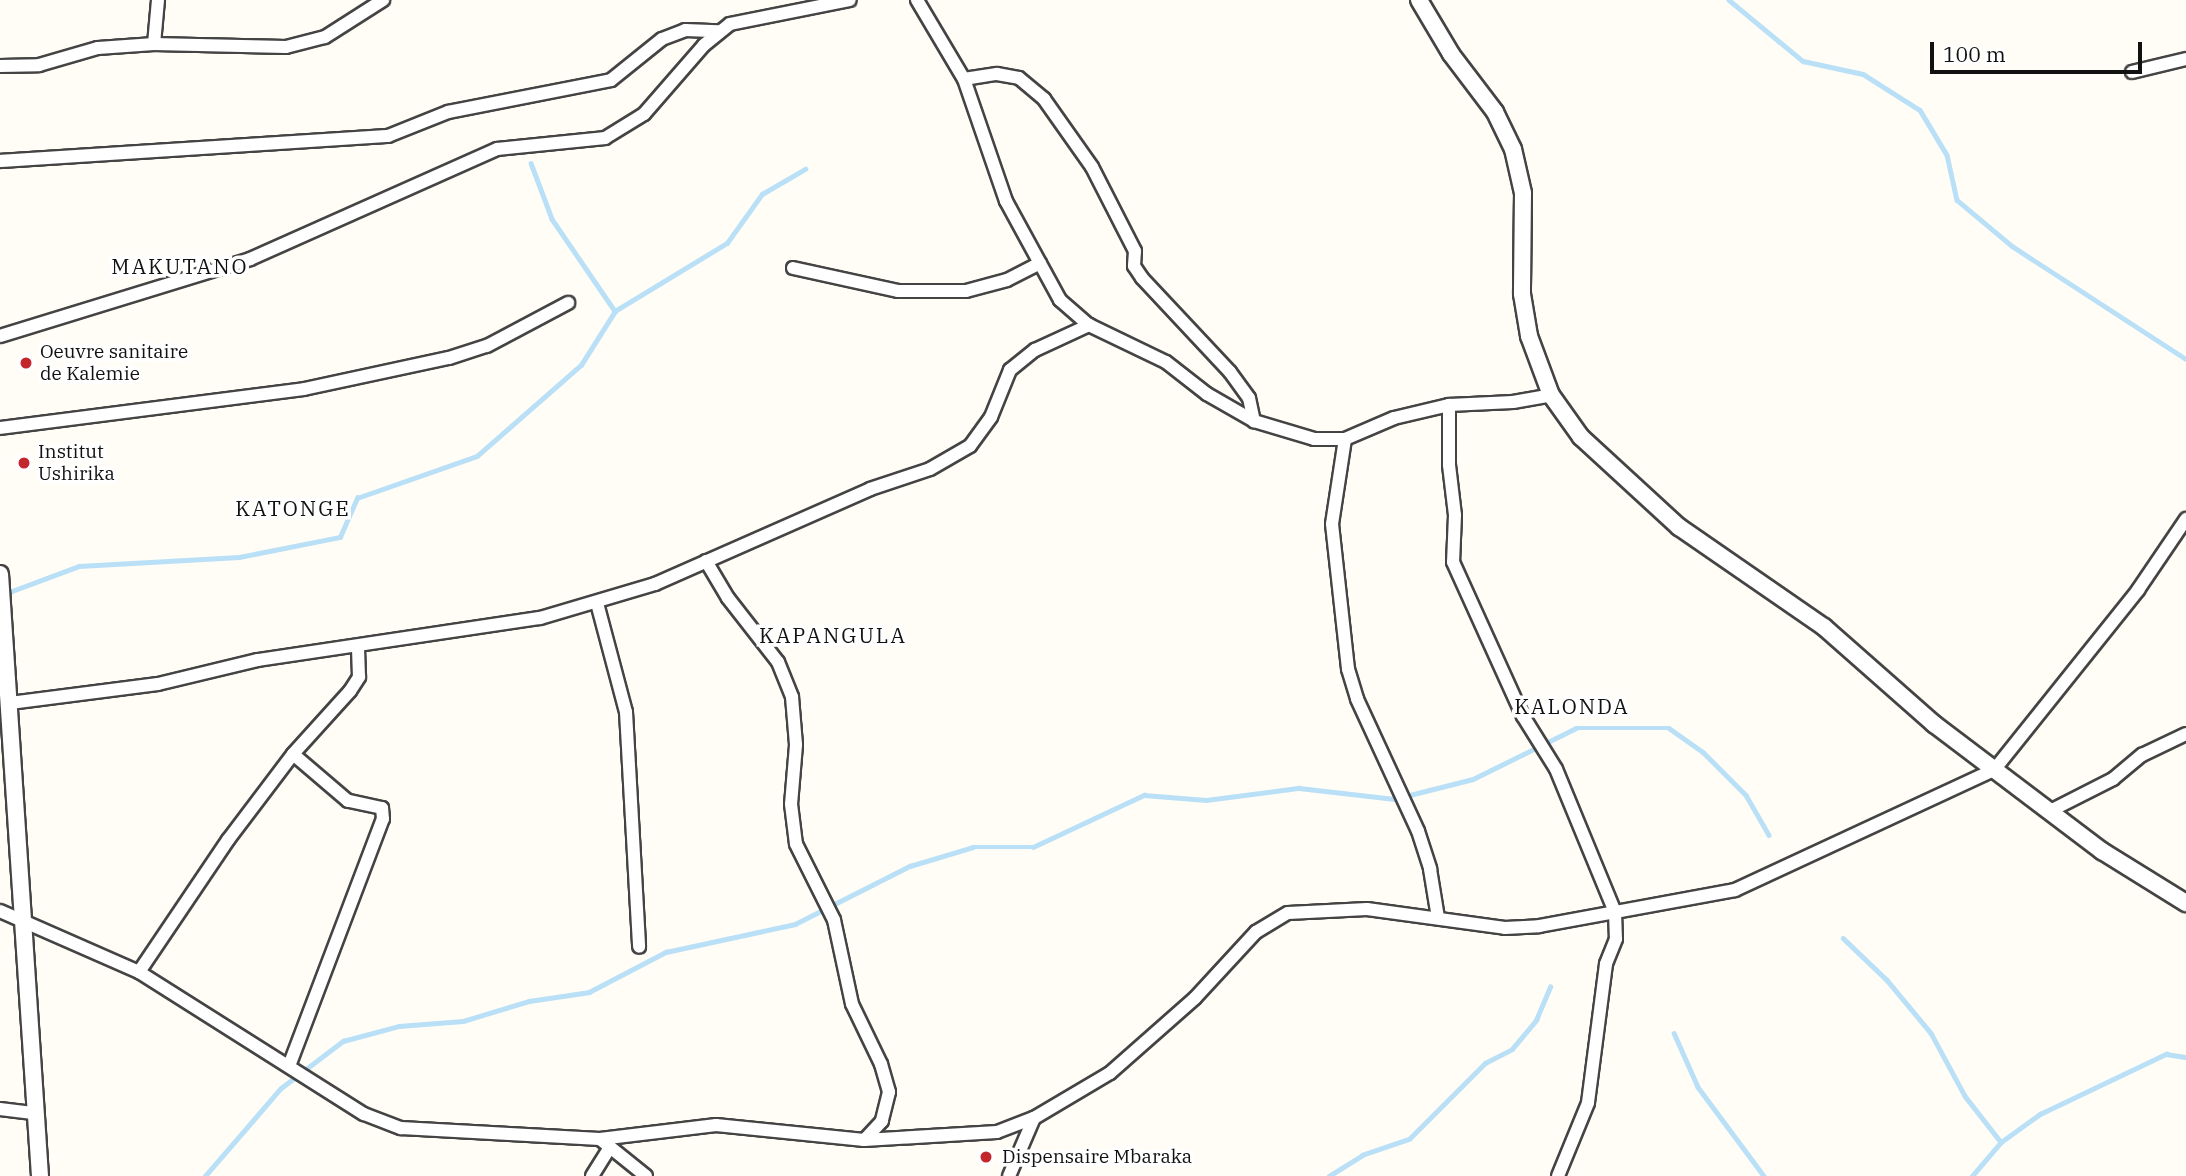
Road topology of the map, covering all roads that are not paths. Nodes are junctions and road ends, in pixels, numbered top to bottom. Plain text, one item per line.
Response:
1 (158, 0) edge
2 (383, 0) edge
3 (849, 0) edge
4 (917, 0) edge
5 (1419, 0) edge
6 (719, 31) junction
7 (154, 44) junction
8 (2186, 59) edge
9 (0, 66) edge
10 (2132, 72) dead end
11 (964, 79) junction
12 (0, 160) edge
13 (1040, 263) junction
14 (793, 268) dead end
15 (568, 303) dead end
16 (1089, 325) junction
17 (0, 336) edge
18 (1551, 395) junction
19 (1449, 405) junction
20 (1254, 421) junction
21 (0, 428) edge
22 (1345, 439) junction
23 (2186, 519) edge
24 (706, 561) junction
25 (0, 574) edge
26 (597, 603) junction
27 (358, 646) junction
28 (10, 703) junction
29 (2186, 734) edge
30 (293, 754) junction
31 (1994, 770) junction
32 (2050, 811) junction
33 (2186, 903) edge
34 (0, 911) edge
35 (1615, 912) junction
36 (1438, 918) junction
37 (22, 921) junction
38 (639, 947) dead end
39 (139, 972) junction
40 (289, 1066) junction
41 (0, 1109) edge
42 (35, 1114) junction
43 (1034, 1118) junction
44 (864, 1140) junction
45 (605, 1143) junction
46 (40, 1176) edge
47 (592, 1176) edge
48 (646, 1176) edge
49 (1009, 1176) edge
50 (1558, 1176) edge

1 - 7 street
2 - 7 street
3 - 6 street
4 - 11 street
5 - 18 street
6 - 12 street
6 - 17 street
7 - 9 street
8 - 10 street
11 - 13 street
11 - 20 street
13 - 14 street
13 - 16 street
15 - 21 street
16 - 20 street
16 - 24 street
18 - 19 street
18 - 31 street
19 - 22 street
19 - 35 street
20 - 22 street
22 - 36 street
23 - 31 street
24 - 26 street
24 - 44 street
25 - 28 street
26 - 27 street
26 - 38 street
27 - 28 street
27 - 30 street
28 - 37 street
29 - 32 street
30 - 39 street
30 - 40 street
31 - 32 street
31 - 35 street
32 - 33 street
34 - 37 street
35 - 36 street
35 - 50 street
36 - 43 street
37 - 39 street
37 - 42 street
39 - 40 street
40 - 45 street
41 - 42 street
42 - 46 street
43 - 44 street
43 - 49 street
44 - 45 street
45 - 47 street
45 - 48 street

